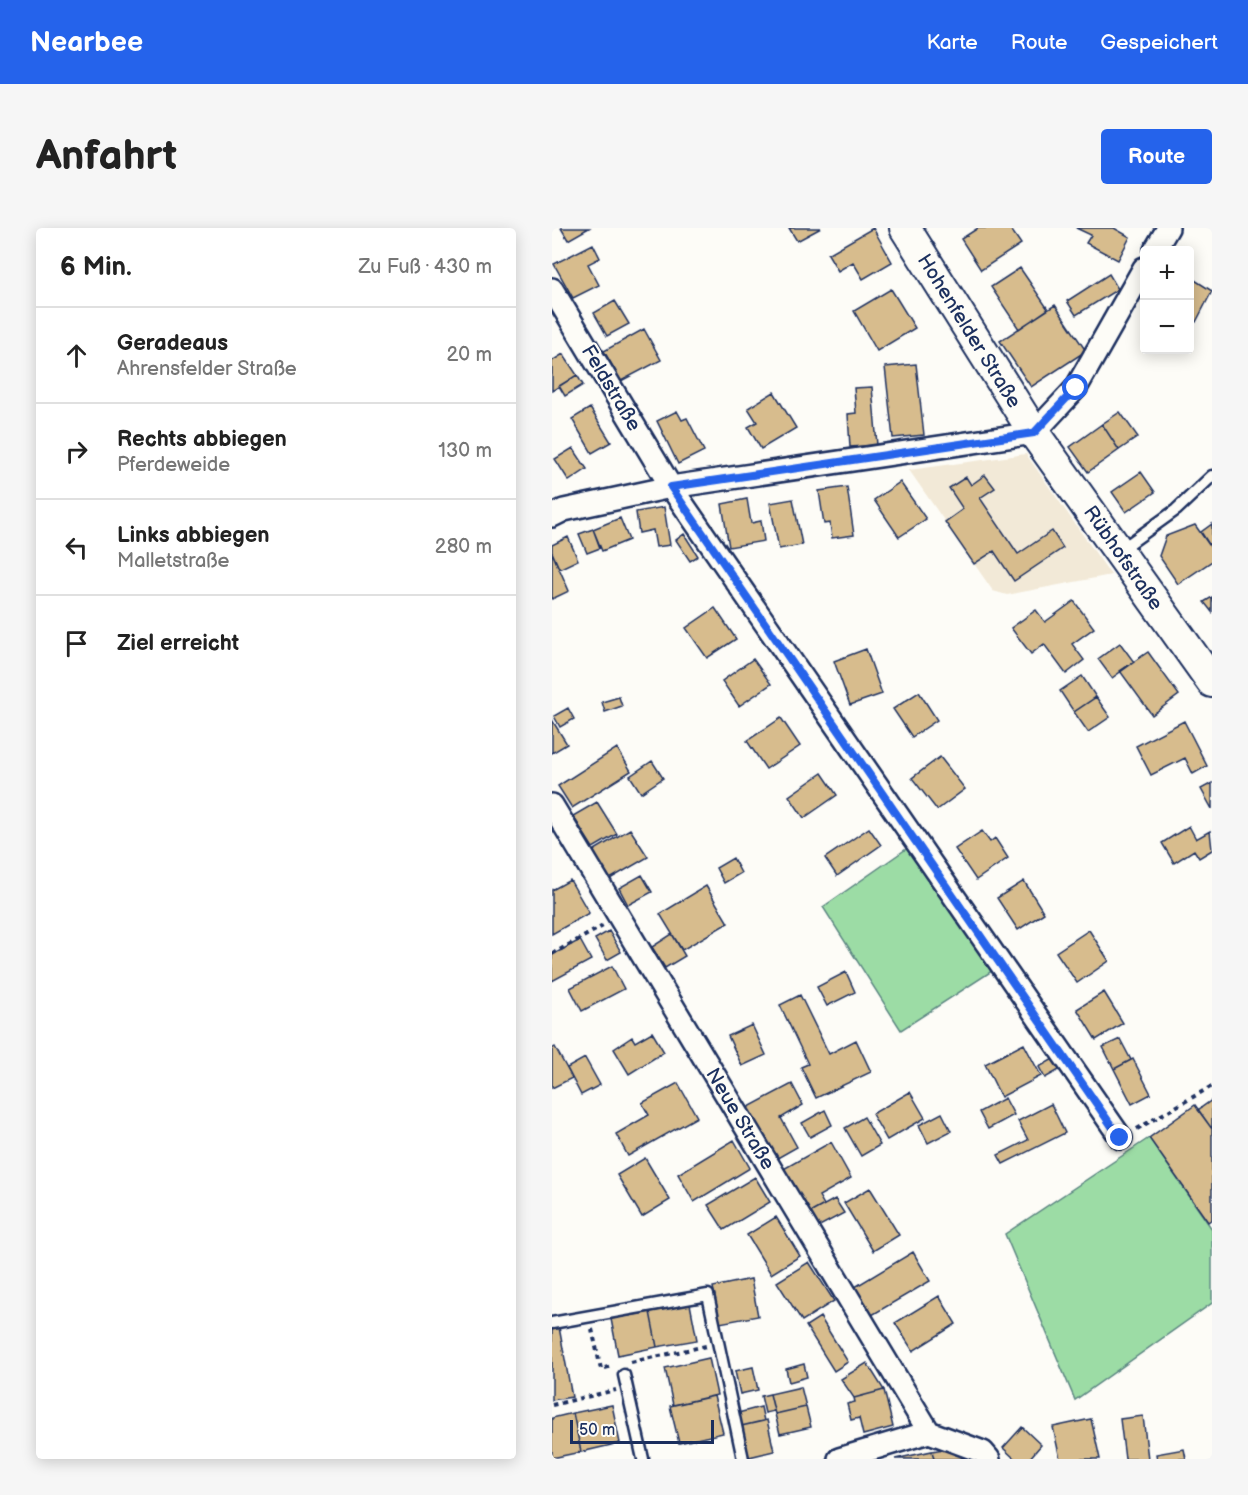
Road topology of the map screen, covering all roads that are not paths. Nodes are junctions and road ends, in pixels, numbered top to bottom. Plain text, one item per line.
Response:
1 (905, 228) edge
2 (1168, 228) edge
3 (1157, 246) edge
4 (1140, 275) edge
5 (552, 289) edge
6 (1034, 433) junction
7 (1212, 476) edge
8 (671, 487) junction
9 (552, 516) edge
10 (1118, 552) junction
11 (1212, 682) edge
12 (552, 805) edge
13 (1120, 1138) road end
14 (552, 1323) edge
15 (621, 1370) road end
16 (929, 1432) junction
17 (643, 1459) edge
18 (743, 1459) edge
19 (839, 1459) edge
20 (989, 1459) edge

1 - 6 street, Hohenfelder Straße
2 - 3 street
4 - 6 street
5 - 8 street, Feldstraße
6 - 8 street
6 - 10 street, Rübhofstraße
7 - 10 lane
8 - 9 street
8 - 13 street, Feldstraße
10 - 11 street, Rübhofstraße
12 - 16 street, Neue Straße
14 - 18 lane
15 - 17 lane
16 - 19 street
16 - 20 street

